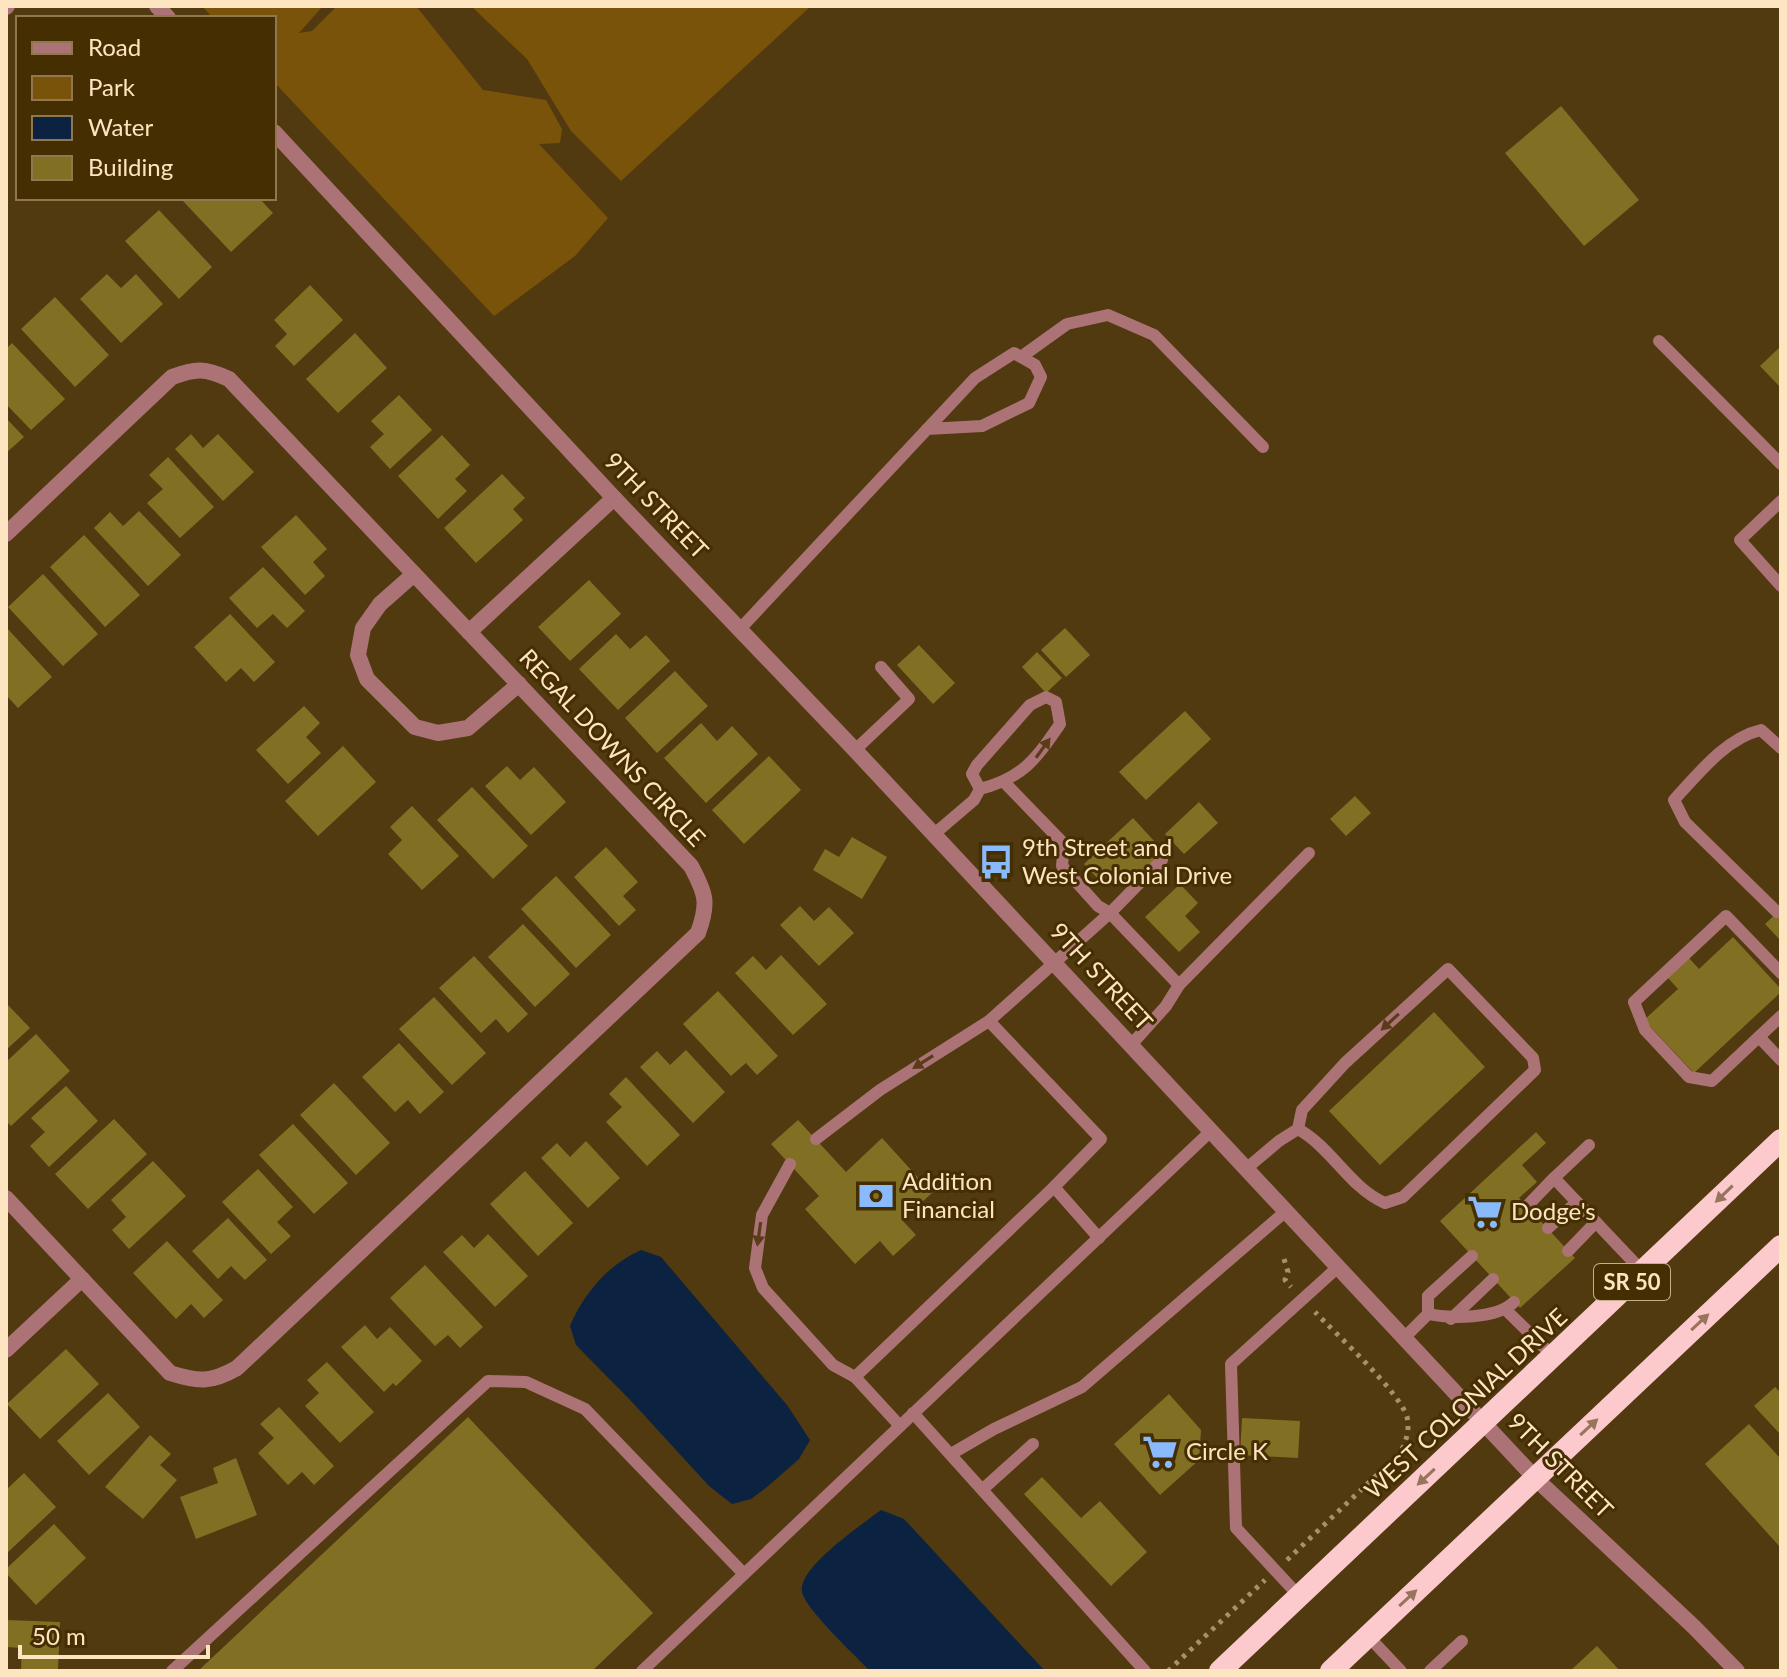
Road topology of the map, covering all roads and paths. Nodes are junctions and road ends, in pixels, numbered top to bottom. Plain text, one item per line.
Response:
1 (276, 134) edge
2 (1659, 341) dead end
3 (1021, 357) junction
4 (927, 429) junction
5 (1263, 447) dead end
6 (1781, 464) edge
7 (614, 498) junction
8 (1781, 501) edge
9 (6, 534) edge
10 (414, 574) junction
11 (1781, 586) edge
12 (740, 629) junction
13 (469, 632) junction
14 (881, 667) dead end
15 (519, 684) junction
16 (1781, 748) edge
17 (855, 750) junction
18 (1005, 783) junction
19 (980, 789) junction
20 (933, 835) junction
21 (1309, 853) dead end
22 (1162, 860) dead end
23 (1777, 912) dead end
24 (1110, 913) junction
25 (1054, 963) junction
26 (1781, 973) edge
27 (1179, 985) junction
28 (1781, 1016) edge
29 (989, 1021) junction
30 (1759, 1037) junction
31 (1131, 1045) junction
32 (1781, 1060) edge
33 (1298, 1129) junction
34 (1212, 1130) junction
35 (816, 1139) dead end
36 (1781, 1140) edge
37 (1589, 1145) dead end
38 (790, 1164) dead end
39 (1247, 1168) junction
40 (1554, 1178) junction
41 (1054, 1187) junction
42 (6, 1198) edge
43 (1577, 1202) junction
44 (1527, 1206) dead end
45 (1286, 1211) junction
46 (1596, 1222) junction
47 (1548, 1228) dead end
48 (1099, 1238) junction
49 (1781, 1246) edge
50 (1568, 1251) dead end
51 (1472, 1256) dead end
52 (1284, 1259) dead end
53 (1337, 1268) junction
54 (1643, 1272) junction
55 (82, 1279) junction
56 (1493, 1279) dead end
57 (1303, 1299) junction
58 (1428, 1314) junction
59 (1451, 1319) junction
60 (1404, 1338) junction
61 (6, 1350) edge
62 (1554, 1357) junction
63 (855, 1377) junction
64 (913, 1413) junction
65 (1483, 1423) junction
66 (900, 1426) junction
67 (1033, 1444) dead end
68 (951, 1454) junction
69 (1535, 1478) junction
70 (983, 1489) junction
71 (1275, 1571) junction
72 (744, 1574) junction
73 (1299, 1596) junction
74 (1368, 1636) junction
75 (1462, 1641) dead end
76 (172, 1671) edge
77 (642, 1671) edge
78 (1145, 1671) edge
79 (1168, 1671) edge
80 (1220, 1671) edge
81 (1331, 1671) edge
82 (1401, 1671) edge
83 (1430, 1671) edge
84 (1737, 1671) edge

1 - 7 street, 9TH STREET
2 - 6 lane
3 - 4 lane
3 - 4 lane
3 - 5 lane
4 - 12 lane
7 - 12 street, 9TH STREET
7 - 13 street
8 - 11 lane
9 - 10 street, REGAL DOWNS CIRCLE
10 - 13 street, REGAL DOWNS CIRCLE
10 - 15 street
12 - 17 street, 9TH STREET
13 - 15 street, REGAL DOWNS CIRCLE
14 - 17 lane
15 - 55 street, REGAL DOWNS CIRCLE
16 - 23 lane
17 - 20 street, 9TH STREET
18 - 19 lane
18 -> 19 lane
18 - 24 lane
19 - 20 lane
20 - 25 street, 9TH STREET
21 - 27 lane
22 - 24 lane
24 - 25 lane
24 - 27 lane
25 - 29 lane
25 - 31 street, 9TH STREET
26 - 30 lane
27 - 31 lane
28 - 30 lane
29 -> 35 lane
29 - 41 lane
30 - 32 lane
31 - 34 street, 9TH STREET
33 -> 33 lane
33 - 39 lane
34 - 39 street, 9TH STREET
34 - 48 lane
36 -> 54 highway, WEST COLONIAL DRIVE / SR 50
37 - 40 lane
38 -> 63 lane
39 - 45 street, 9TH STREET
40 - 43 lane
40 - 44 lane
41 - 48 lane
41 - 63 lane
42 - 55 street, REGAL DOWNS CIRCLE
43 - 46 lane
43 - 47 lane
45 - 53 street, 9TH STREET
45 - 68 lane
46 - 50 lane
46 - 54 lane
48 - 64 lane
69 -> 49 highway
51 - 58 lane
52 - 57 path
53 - 57 lane
53 - 60 street, 9TH STREET
54 - 62 highway, WEST COLONIAL DRIVE / SR 50
55 - 61 street
56 - 59 lane
57 - 71 lane
57 - 71 path
58 - 59 lane
58 - 60 lane
59 - 62 lane
60 - 65 street, 9TH STREET
62 - 65 highway, WEST COLONIAL DRIVE / SR 50
63 - 66 lane
64 - 66 lane
64 - 68 lane
65 - 69 street, 9TH STREET
65 -> 73 highway, WEST COLONIAL DRIVE / SR 50
66 - 72 lane
67 - 70 lane
68 - 70 lane
74 -> 69 highway
69 - 84 street, 9TH STREET
70 - 78 lane
71 - 73 lane
71 - 79 path
72 - 76 lane
72 - 77 lane
73 - 80 highway, WEST COLONIAL DRIVE / SR 50
74 - 81 highway
74 - 82 lane
75 - 83 lane

